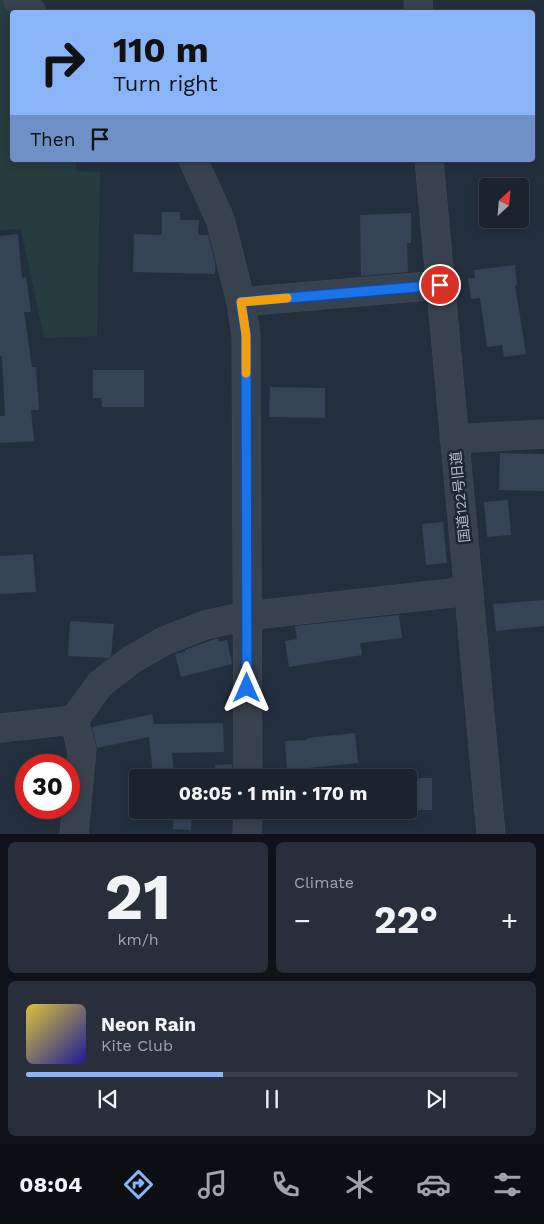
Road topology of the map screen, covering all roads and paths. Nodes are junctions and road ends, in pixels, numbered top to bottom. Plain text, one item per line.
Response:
1 (18, 0) edge
2 (30, 10) edge
3 (194, 162) edge
4 (429, 162) edge
5 (440, 285) junction
6 (241, 302) junction
7 (544, 434) edge
8 (454, 439) junction
9 (469, 591) junction
10 (246, 616) junction
11 (74, 720) junction
12 (0, 728) edge
13 (248, 769) edge
14 (248, 819) edge
15 (74, 834) edge
16 (247, 834) edge
17 (491, 834) edge

1 - 2 street
3 - 6 street
4 - 5 street, 国道122号旧道
5 - 6 street
5 - 8 street, 国道122号旧道
6 - 10 street
7 - 8 street
8 - 9 street, 国道122号旧道
9 - 10 street
9 - 17 street, 国道122号旧道
10 - 11 street
10 - 13 street
11 - 12 street
11 - 15 street
14 - 16 street

